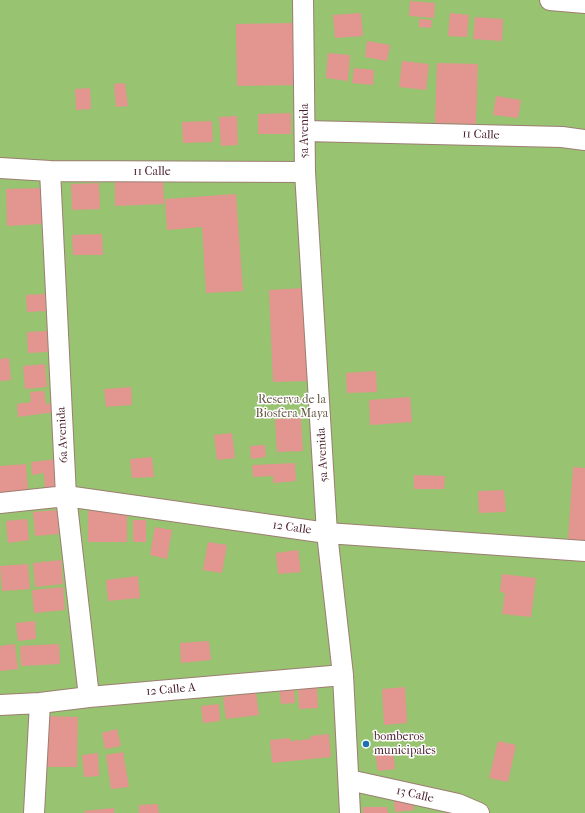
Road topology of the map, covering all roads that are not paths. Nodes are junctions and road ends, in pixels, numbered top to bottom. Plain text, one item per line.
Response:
1 (303, 0) edge
2 (550, 0) edge
3 (585, 3) edge
4 (305, 131) junction
5 (585, 140) edge
6 (0, 168) edge
7 (50, 171) junction
8 (305, 172) junction
9 (66, 496) junction
10 (0, 503) edge
11 (327, 533) junction
12 (585, 551) edge
13 (343, 675) junction
14 (89, 697) junction
15 (40, 703) junction
16 (0, 705) edge
17 (349, 780) junction
18 (473, 812) edge
19 (34, 813) edge
20 (350, 813) edge

1 - 4 street, 5a Avenida
2 - 3 street
4 - 5 street, 11 Calle
4 - 8 street, 5a Avenida
6 - 7 street, 11 Calle
7 - 8 street, 11 Calle
7 - 9 street, 6a Avenida
8 - 11 street, 5a Avenida
9 - 10 street, 12 Calle
9 - 11 street, 12 Calle
9 - 14 street, 6a Avenida
11 - 12 street, 12 Calle
11 - 13 street, 5a Avenida
13 - 14 street, 12 Calle A
13 - 17 street, 5a Avenida
14 - 15 street, 12 Calle A
15 - 16 street, 12 Calle A
15 - 19 street
17 - 18 street, 13 Calle
17 - 20 street, 5a Avenida

